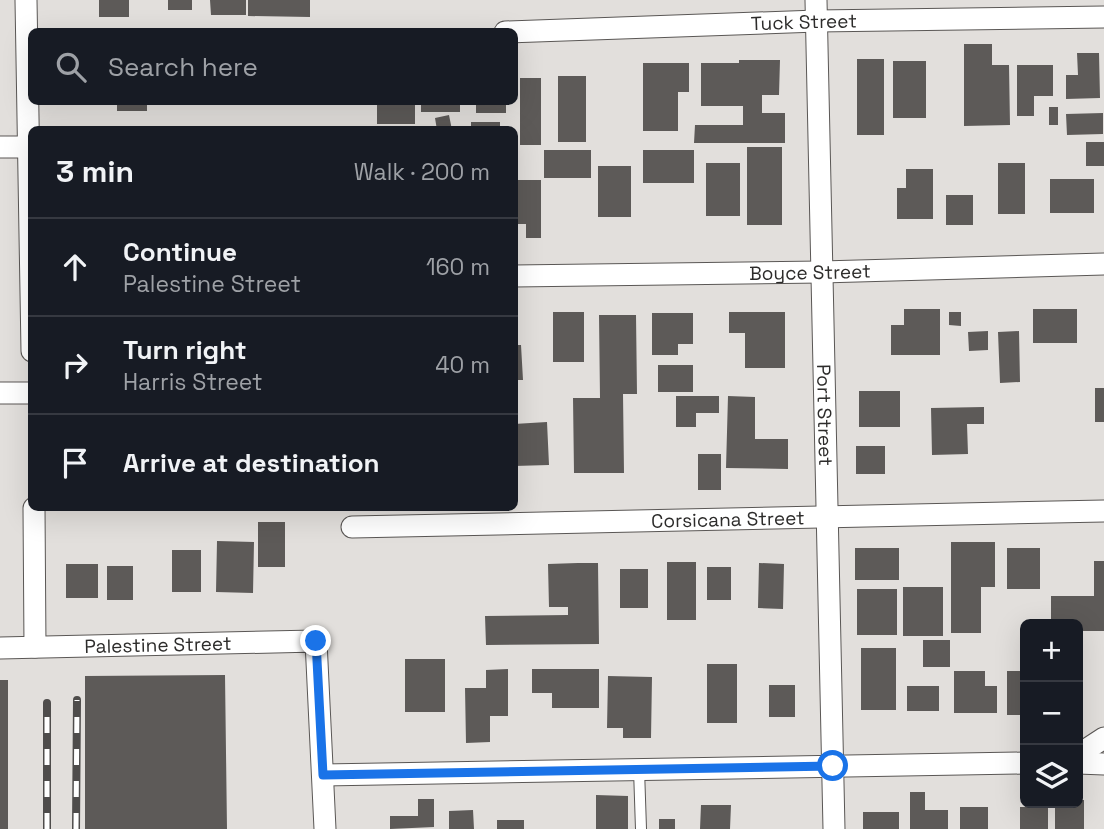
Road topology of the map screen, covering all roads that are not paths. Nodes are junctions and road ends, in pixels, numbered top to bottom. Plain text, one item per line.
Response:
1 (26, 0) edge
2 (816, 11) edge
3 (1104, 17) edge
4 (518, 31) edge
5 (28, 98) edge
6 (28, 105) edge
7 (29, 126) edge
8 (0, 147) edge
9 (28, 147) edge
10 (1104, 264) edge
11 (822, 272) junction
12 (518, 276) edge
13 (0, 393) edge
14 (28, 393) edge
15 (34, 511) edge
16 (1104, 511) edge
17 (827, 518) junction
18 (352, 527) dead end
19 (35, 647) junction
20 (0, 648) edge
21 (1104, 738) edge
22 (1083, 752) edge
23 (1020, 763) edge
24 (1083, 763) edge
25 (1104, 764) edge
26 (833, 766) junction
27 (639, 769) junction
28 (323, 775) junction
29 (325, 829) edge
30 (641, 829) edge
31 (834, 829) edge

1 - 5 street
2 - 3 street, Tuck Street
2 - 4 street, Tuck Street
2 - 11 street, Port Street
6 - 7 street
8 - 9 street
10 - 11 street, Boyce Street
11 - 12 street, Boyce Street
11 - 17 street, Port Street
13 - 14 street
15 - 19 street
16 - 17 street, Corsicana Street
17 - 18 street, Corsicana Street
17 - 26 street, Port Street
19 - 20 street, Palestine Street
19 - 28 street, Palestine Street
21 - 22 street
23 - 26 street
24 - 25 street
26 - 27 street
26 - 31 street, Port Street
27 - 28 street
27 - 30 lane
28 - 29 street

